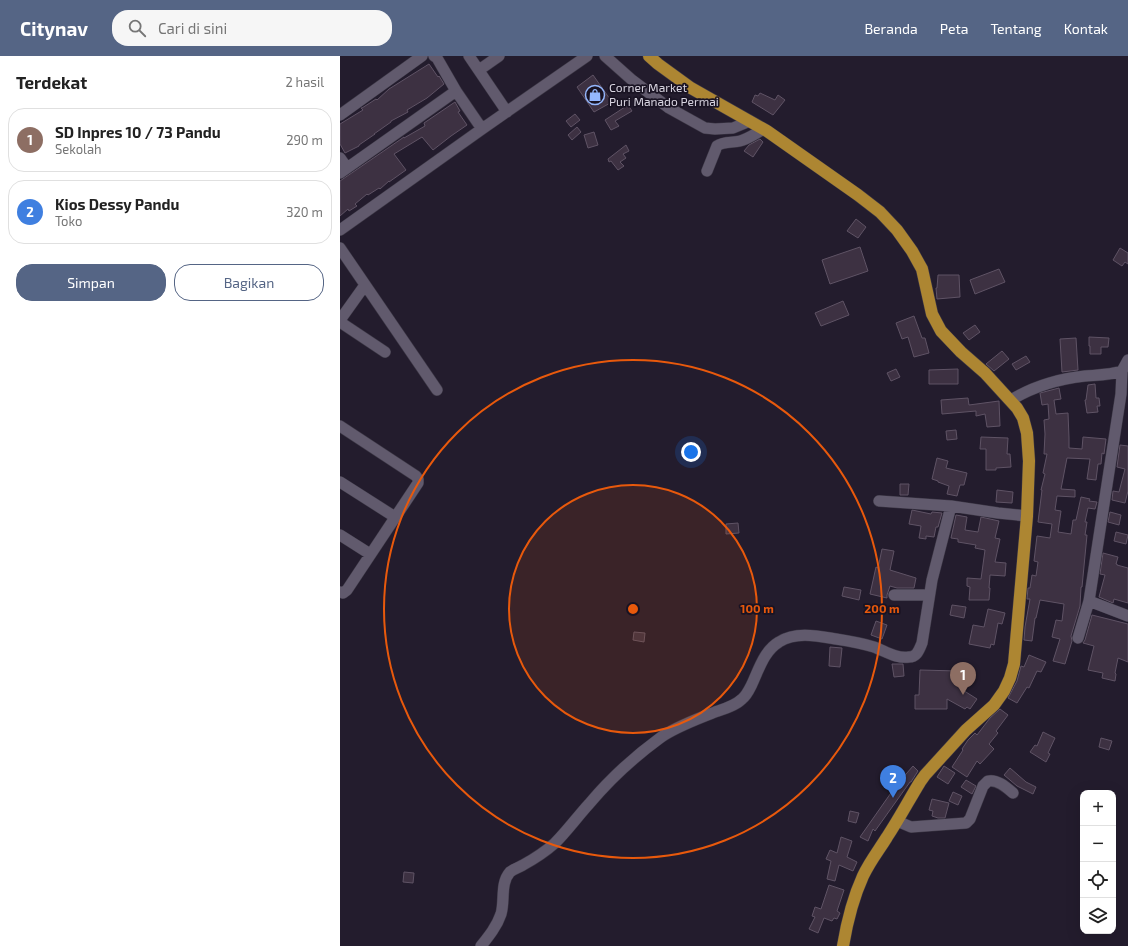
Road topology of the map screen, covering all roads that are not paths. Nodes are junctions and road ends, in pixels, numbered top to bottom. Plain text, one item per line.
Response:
1 (422, 56) edge
2 (434, 56) edge
3 (469, 56) edge
4 (499, 56) edge
5 (587, 56) edge
6 (605, 56) edge
7 (649, 56) edge
8 (479, 70) junction
9 (456, 91) junction
10 (506, 112) junction
11 (340, 115) edge
12 (750, 121) junction
13 (482, 129) junction
14 (764, 129) junction
15 (340, 158) edge
16 (344, 170) edge
17 (707, 171) dead end
18 (340, 230) edge
19 (340, 248) edge
20 (365, 285) junction
21 (340, 321) edge
22 (386, 352) dead end
23 (1128, 360) edge
24 (1122, 371) junction
25 (437, 390) dead end
26 (1011, 400) junction
27 (340, 426) edge
28 (340, 482) edge
29 (879, 501) dead end
30 (951, 506) junction
31 (1027, 516) junction
32 (395, 517) junction
33 (340, 535) edge
34 (370, 554) junction
35 (340, 592) edge
36 (894, 595) dead end
37 (928, 596) junction
38 (1089, 601) junction
39 (1128, 616) edge
40 (1078, 638) dead end
41 (1013, 792) dead end
42 (897, 821) junction
43 (481, 946) edge
44 (843, 946) edge

1 - 11 street
2 - 9 street
3 - 8 street
4 - 8 street
5 - 10 street
6 - 12 street
7 - 12 highway
8 - 10 street
9 - 13 street
9 - 16 street
10 - 13 street
12 - 14 highway
13 - 18 street
14 - 17 street
14 - 26 highway
15 - 16 street
19 - 20 street
20 - 21 street
20 - 25 street
21 - 22 street
23 - 24 street
24 - 26 street
24 - 38 street
26 - 31 highway
27 - 32 street
28 - 32 street
29 - 30 street
30 - 31 street
30 - 37 street
31 - 42 highway
32 - 34 street
33 - 34 street
34 - 35 street
36 - 37 street
37 - 43 street
38 - 39 street
38 - 40 street
41 - 42 street
42 - 44 highway

